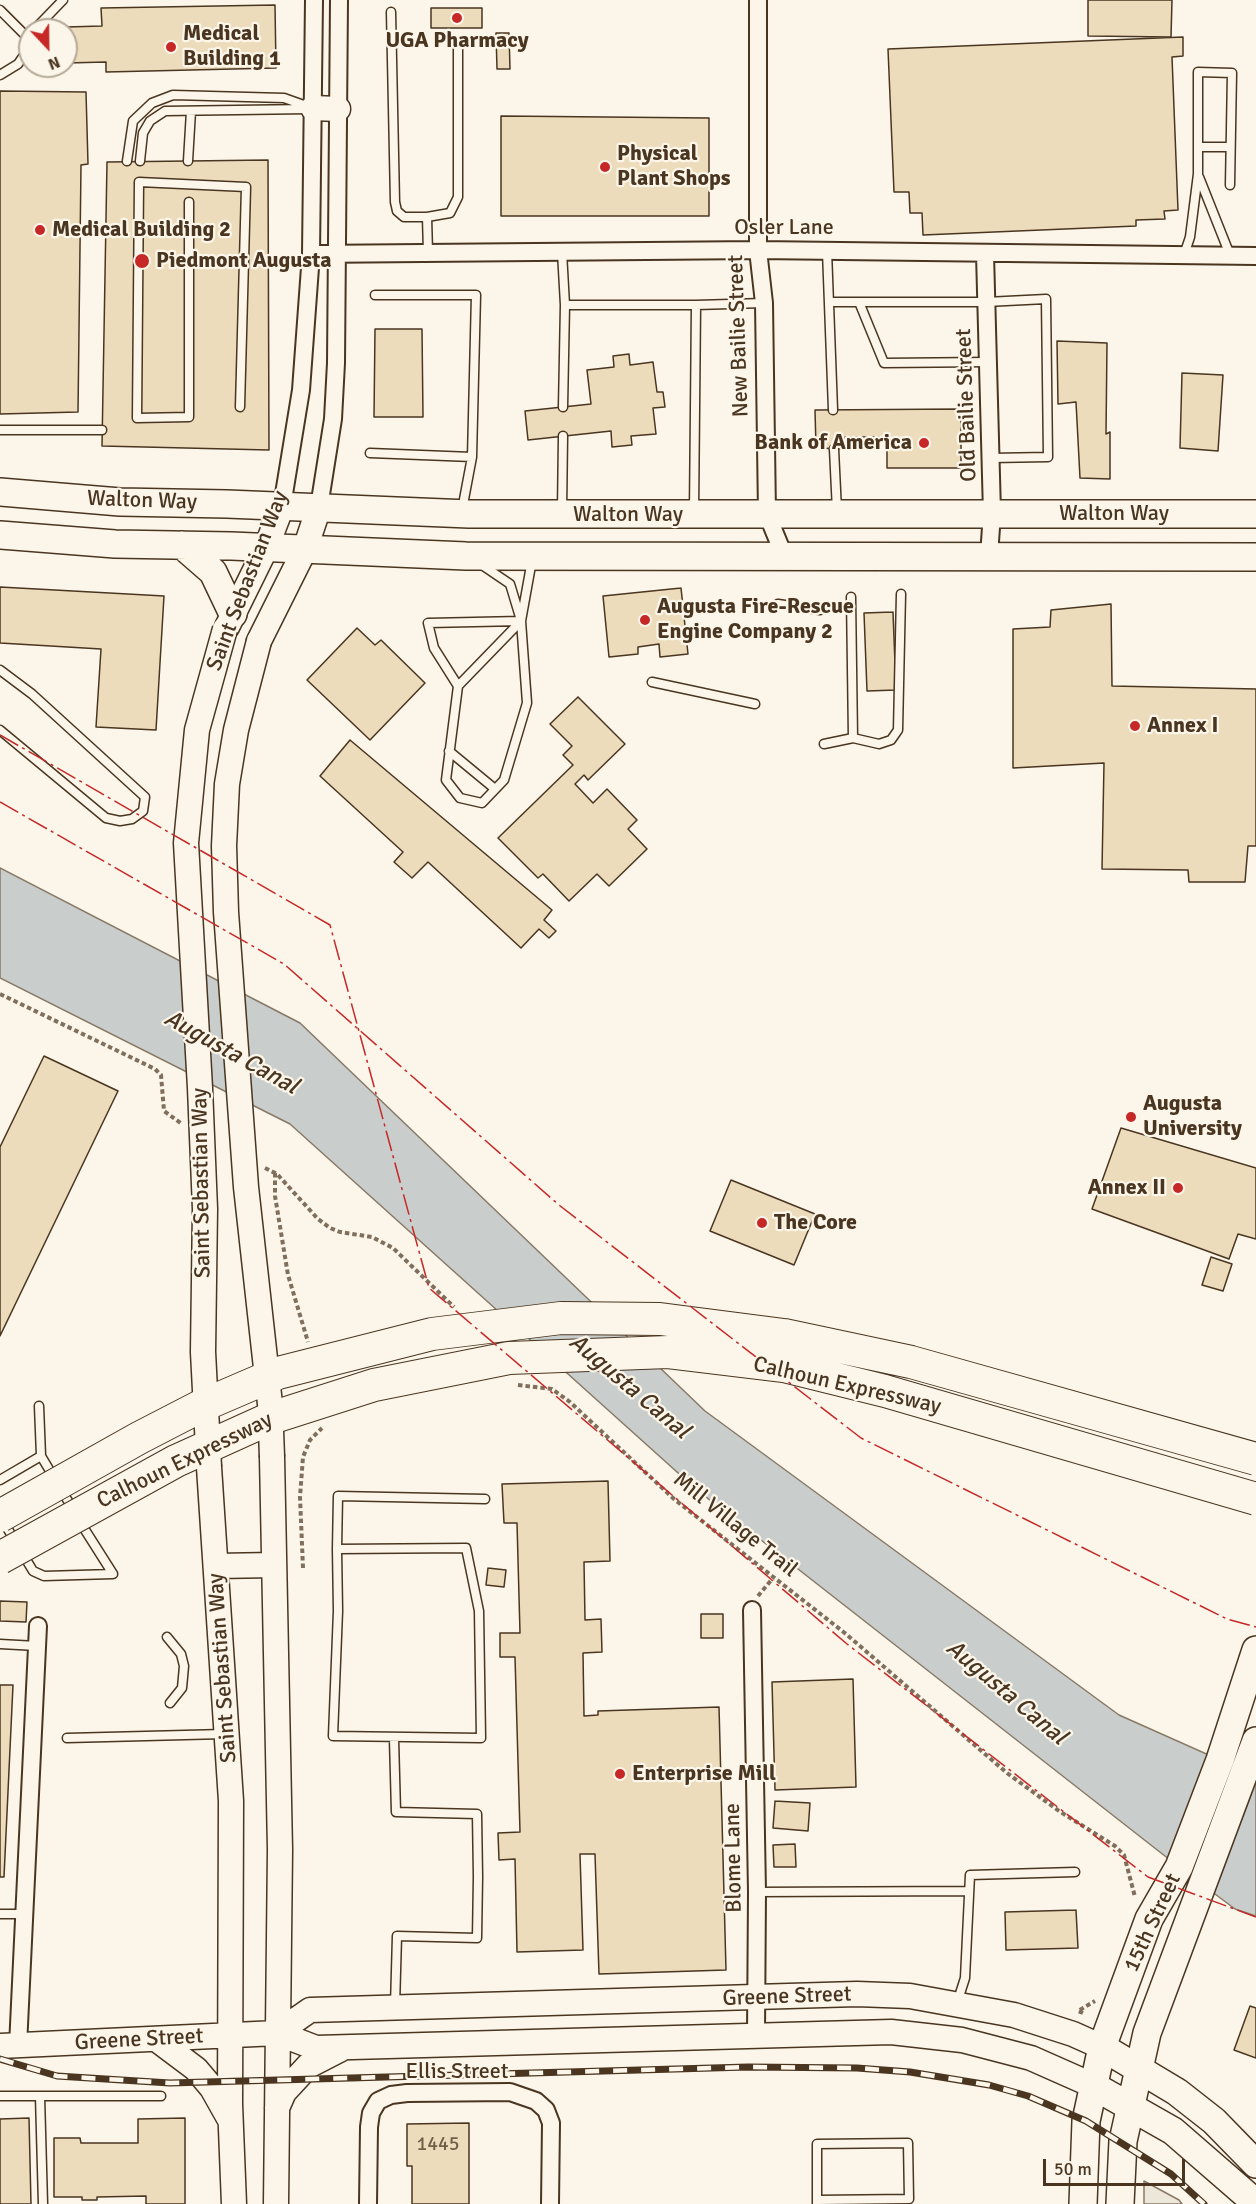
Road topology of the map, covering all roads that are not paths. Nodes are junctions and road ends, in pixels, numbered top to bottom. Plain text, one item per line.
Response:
1 (63, 0) edge
2 (314, 0) edge
3 (339, 0) edge
4 (758, 0) edge
5 (0, 10) edge
6 (391, 12) dead end
7 (46, 18) edge
8 (18, 26) edge
9 (458, 42) dead end
10 (18, 64) edge
11 (0, 75) edge
12 (313, 108) junction
13 (338, 109) junction
14 (191, 111) junction
15 (1198, 147) junction
16 (1230, 147) junction
17 (128, 161) dead end
18 (140, 161) dead end
19 (188, 161) dead end
20 (1198, 174) junction
21 (1230, 185) dead end
22 (189, 202) dead end
23 (427, 217) junction
24 (758, 250) junction
25 (827, 251) junction
26 (562, 252) junction
27 (429, 253) junction
28 (311, 254) junction
29 (336, 254) junction
30 (985, 254) junction
31 (1184, 255) junction
32 (1230, 255) junction
33 (1256, 256) edge
34 (375, 295) dead end
35 (829, 302) junction
36 (859, 302) junction
37 (986, 302) junction
38 (764, 303) junction
39 (565, 305) junction
40 (696, 305) junction
41 (988, 362) junction
42 (240, 407) dead end
43 (563, 407) dead end
44 (833, 410) dead end
45 (0, 430) edge
46 (102, 430) dead end
47 (563, 436) dead end
48 (834, 449) dead end
49 (370, 453) dead end
50 (472, 457) junction
51 (991, 458) junction
52 (0, 492) edge
53 (282, 506) junction
54 (318, 507) junction
55 (992, 513) junction
56 (461, 514) junction
57 (562, 514) junction
58 (767, 514) junction
59 (1256, 514) edge
60 (646, 515) junction
61 (694, 515) junction
62 (837, 516) junction
63 (0, 535) edge
64 (183, 545) junction
65 (266, 548) junction
66 (305, 549) junction
67 (989, 555) junction
68 (466, 556) junction
69 (1256, 556) edge
70 (533, 557) junction
71 (646, 557) junction
72 (785, 558) junction
73 (901, 594) dead end
74 (851, 597) dead end
75 (778, 604) dead end
76 (820, 610) dead end
77 (229, 621) junction
78 (521, 621) junction
79 (0, 670) edge
80 (652, 682) dead end
81 (458, 686) junction
82 (755, 704) dead end
83 (0, 730) edge
84 (853, 738) junction
85 (824, 744) dead end
86 (449, 751) junction
87 (495, 789) junction
88 (39, 1406) dead end
89 (40, 1456) junction
90 (1256, 1458) edge
91 (0, 1480) edge
92 (485, 1499) dead end
93 (1256, 1499) edge
94 (0, 1516) edge
95 (337, 1549) junction
96 (0, 1558) edge
97 (274, 1565) junction
98 (216, 1566) junction
99 (754, 1605) road end
100 (38, 1626) dead end
101 (167, 1638) dead end
102 (0, 1644) edge
103 (37, 1646) junction
104 (1256, 1650) edge
105 (170, 1703) dead end
106 (227, 1734) junction
107 (67, 1738) dead end
108 (394, 1739) junction
109 (1256, 1741) edge
110 (1075, 1872) dead end
111 (969, 1891) junction
112 (757, 1892) junction
113 (0, 1914) edge
114 (25, 1914) junction
115 (757, 1997) junction
116 (957, 2003) junction
117 (395, 2009) junction
118 (277, 2033) junction
119 (756, 2034) junction
120 (231, 2036) junction
121 (1105, 2036) junction
122 (156, 2039) junction
123 (9, 2046) edge
124 (356, 2046) junction
125 (1137, 2067) junction
126 (1092, 2085) junction
127 (0, 2096) edge
128 (40, 2096) junction
129 (161, 2096) dead end
130 (277, 2108) junction
131 (1129, 2108) junction
132 (231, 2122) junction
133 (1256, 2164) edge
134 (817, 2202) edge
135 (1256, 2203) edge
136 (43, 2204) edge
137 (234, 2204) edge
138 (276, 2204) edge
139 (368, 2204) edge
140 (550, 2204) edge
141 (1083, 2204) edge
142 (1120, 2204) edge

1 - 7 lane
2 - 12 street, Saint Sebastian Way
3 - 13 street, Saint Sebastian Way
4 - 24 street, New Bailie Street
5 - 8 lane
6 - 23 lane
9 - 23 lane
10 - 11 lane
12 - 13 main road
12 - 14 lane
12 - 17 lane
12 - 28 street, Saint Sebastian Way
13 - 29 street, Saint Sebastian Way
14 - 18 lane
14 - 19 lane
15 - 16 lane
15 - 16 lane
15 - 20 lane
16 - 21 lane
20 - 31 lane
20 - 32 lane
22 - 42 lane
23 - 27 lane
24 - 25 street, Osler Lane
24 - 26 street, Osler Lane
24 - 38 street, New Bailie Street
25 - 30 street, Osler Lane
25 - 35 lane
26 - 27 street, Osler Lane
26 - 39 lane
27 - 29 street, Osler Lane
28 - 29 street, Osler Lane
28 - 53 street, Saint Sebastian Way
29 - 54 street, Saint Sebastian Way
30 - 31 street, Osler Lane
30 - 37 street, Old Bailie Street
31 - 32 street, Osler Lane
32 - 33 street, Osler Lane
34 - 50 lane
35 - 36 lane
35 - 44 lane
36 - 37 lane
36 - 41 lane
37 - 41 street, Old Bailie Street
37 - 51 lane
38 - 40 lane
38 - 58 street, New Bailie Street
39 - 40 lane
39 - 43 lane
40 - 61 lane
41 - 51 street, Old Bailie Street
45 - 46 lane
47 - 57 lane
48 - 62 lane
49 - 50 lane
50 - 56 lane
51 - 55 street, Old Bailie Street
52 - 53 main road, Walton Way
53 - 54 main road, Walton Way
53 - 65 main road, Saint Sebastian Way
54 - 56 main road, Walton Way
54 - 66 main road, Saint Sebastian Way
55 - 59 main road, Walton Way
55 - 62 main road, Walton Way
55 - 67 street, Old Bailie Street
56 - 57 main road, Walton Way
57 - 60 main road, Walton Way
58 - 61 main road, Walton Way
58 - 62 main road, Walton Way
58 - 72 street, New Bailie Street
60 - 61 main road, Walton Way
60 - 71 main road
63 - 64 main road, Walton Way
64 - 65 main road, Walton Way
64 - 77 main road
65 - 66 main road, Walton Way
65 - 77 main road, Saint Sebastian Way
66 - 68 main road, Walton Way
66 - 97 main road, Saint Sebastian Way, bridge
67 - 69 main road, Walton Way
67 - 72 main road, Walton Way
68 - 70 main road, Walton Way
68 - 78 lane
70 - 71 main road, Walton Way
70 - 78 lane
71 - 72 main road, Walton Way
73 - 84 lane
74 - 84 lane
75 - 76 lane
77 - 98 main road, Saint Sebastian Way, bridge
78 - 81 lane
78 - 81 lane
78 - 87 lane
79 - 83 lane
80 - 82 lane
81 - 86 lane
84 - 85 lane
86 - 87 lane
86 - 87 lane
88 - 89 lane
89 - 91 lane
89 - 94 lane
90 - 94 highway, Calhoun Expressway, bridge
92 - 95 lane
93 - 96 highway, Calhoun Expressway, bridge
95 - 108 lane
95 - 108 lane
97 - 98 main road
97 - 118 main road, Saint Sebastian Way
98 - 106 main road, Saint Sebastian Way
99 - 112 street, Blome Lane
100 - 103 street
101 - 105 lane
102 - 103 lane
103 - 114 street
104 - 121 main road, 15th Street
106 - 107 lane
106 - 120 main road, Saint Sebastian Way
108 - 117 lane
109 - 125 main road, 15th Street
110 - 111 lane
111 - 112 lane
111 - 116 lane
112 - 115 street, Blome Lane
113 - 114 lane
114 - 123 street
115 - 116 main road, Greene Street
115 - 117 main road, Greene Street
115 - 119 street, Blome Lane
116 - 121 main road, Greene Street
117 - 118 main road, Greene Street
118 - 120 main road, Greene Street
118 - 124 main road, Greene Street
118 - 130 main road, Saint Sebastian Way
119 - 124 main road, Greene Street
119 - 126 main road, Greene Street
120 - 122 main road, Greene Street
120 - 132 main road, Saint Sebastian Way
121 - 125 main road, Greene Street
121 - 126 main road, 15th Street
122 - 123 main road, Greene Street
122 - 132 main road
124 - 130 main road
125 - 131 main road, 15th Street
125 - 133 main road, Greene Street
126 - 131 main road, Greene Street
126 - 141 main road, 15th Street
127 - 128 lane
128 - 129 lane
128 - 136 lane
130 - 138 main road, Saint Sebastian Way
131 - 135 main road, Greene Street
131 - 142 main road, 15th Street
132 - 137 main road, Saint Sebastian Way
134 - 134 lane
139 - 140 street, Ellis Street

